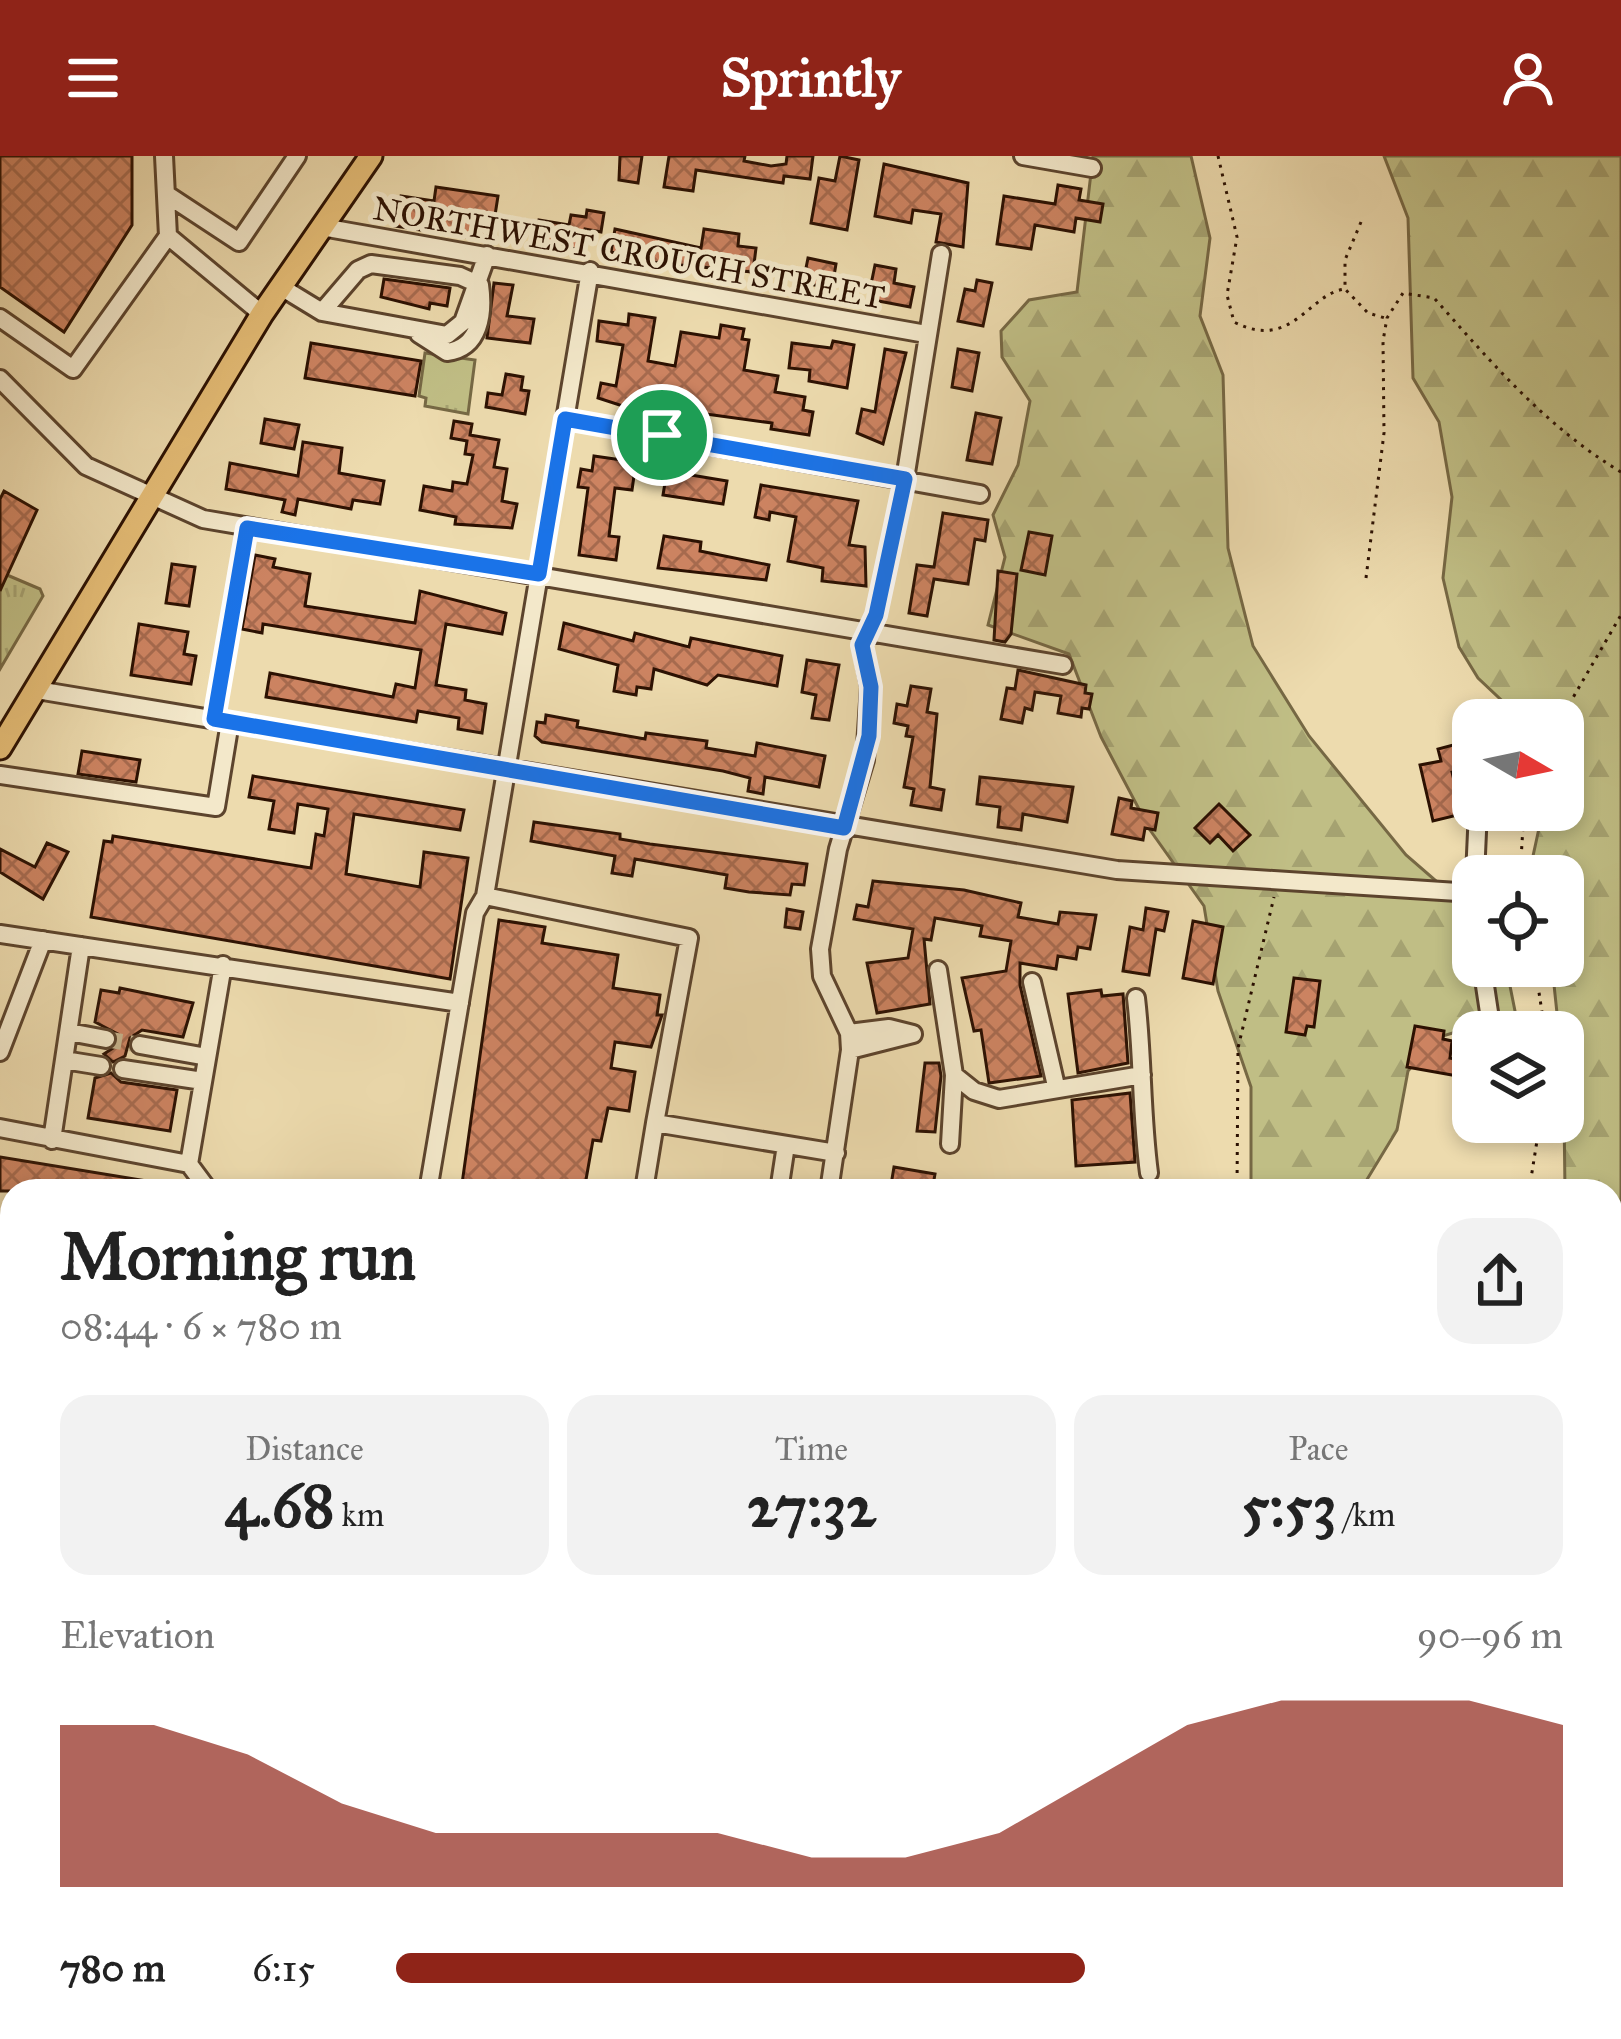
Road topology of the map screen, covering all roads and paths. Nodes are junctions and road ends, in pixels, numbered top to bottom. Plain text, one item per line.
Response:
1 (164, 156) edge
2 (297, 156) edge
3 (371, 156) edge
4 (1023, 156) edge
5 (1218, 156) edge
6 (1092, 168) dead end
7 (166, 194) junction
8 (1361, 222) dead end
9 (322, 227) junction
10 (168, 236) junction
11 (941, 254) dead end
12 (487, 255) junction
13 (590, 271) junction
14 (480, 285) junction
15 (281, 287) junction
16 (1345, 289) junction
17 (322, 312) junction
18 (262, 314) junction
19 (0, 318) edge
20 (1387, 318) junction
21 (926, 334) junction
22 (0, 379) edge
23 (565, 419) junction
24 (1621, 472) edge
25 (905, 479) junction
26 (980, 494) dead end
27 (152, 499) junction
28 (247, 528) junction
29 (539, 574) junction
30 (1366, 578) dead end
31 (1621, 615) edge
32 (868, 630) junction
33 (1063, 665) dead end
34 (37, 690) junction
35 (1572, 699) edge
36 (222, 720) junction
37 (0, 748) edge
38 (507, 769) junction
39 (0, 775) edge
40 (844, 828) junction
41 (1277, 880) junction
42 (1452, 891) edge
43 (485, 896) junction
44 (0, 934) edge
45 (43, 940) junction
46 (81, 946) junction
47 (223, 965) junction
48 (938, 970) dead end
49 (1032, 982) dead end
50 (1136, 998) dead end
51 (460, 1003) junction
52 (68, 1032) junction
53 (106, 1039) tunnel mouth
54 (949, 1040) junction
55 (850, 1042) junction
56 (140, 1045) tunnel mouth
57 (0, 1052) edge
58 (207, 1057) junction
59 (64, 1060) junction
60 (101, 1066) dead end
61 (123, 1069) dead end
62 (954, 1076) junction
63 (1142, 1076) junction
64 (203, 1081) junction
65 (1056, 1087) junction
66 (655, 1123) junction
67 (0, 1128) edge
68 (52, 1140) junction
69 (1537, 1143) edge
70 (950, 1144) dead end
71 (786, 1145) junction
72 (836, 1153) junction
73 (188, 1164) junction
74 (1149, 1173) dead end
75 (200, 1179) edge
76 (430, 1179) edge
77 (646, 1179) edge
78 (781, 1179) edge
79 (831, 1179) edge
80 (1238, 1179) edge
81 (1531, 1179) edge

1 - 7 street
2 - 7 street
3 - 9 main road
4 - 6 street
5 - 16 path
7 - 10 street
8 - 16 path
9 - 12 street, NORTHWEST CROUCH STREET
9 - 15 main road
10 - 18 street
10 - 19 street
11 - 21 street
12 - 13 street, NORTHWEST CROUCH STREET
12 - 14 street
13 - 21 street, NORTHWEST CROUCH STREET
13 - 23 street
14 - 17 street
14 - 17 street
15 - 17 street
15 - 18 main road
16 - 20 path
18 - 27 main road
20 - 24 path
20 - 30 path
21 - 25 street
22 - 27 street
23 - 25 street
23 - 29 street
25 - 26 street
25 - 32 street
27 - 28 street
27 - 34 main road
28 - 29 street
28 - 36 street
29 - 32 street
29 - 38 street
31 - 35 path
32 - 33 street
32 - 40 street
34 - 36 street
34 - 37 main road
36 - 38 street
36 - 39 street
38 - 40 street
38 - 43 street
40 - 41 street
40 - 55 street
41 - 42 street
41 - 80 path
43 - 51 street
43 - 66 street
44 - 45 street
45 - 46 street
45 - 57 street
46 - 47 street
46 - 52 street
47 - 51 street
47 - 58 street
48 - 54 street
49 - 65 street
50 - 63 street
51 - 76 street
52 - 53 street
52 - 59 street
54 - 55 street
54 - 62 street
55 - 72 street
56 - 58 street
58 - 64 street
59 - 60 street
59 - 68 street
61 - 64 street
62 - 65 street
62 - 70 street
63 - 65 street
63 - 74 street
64 - 73 street
66 - 71 street
66 - 77 street
67 - 68 street
68 - 73 street
69 - 81 path
71 - 72 street
71 - 78 street
72 - 79 street
73 - 75 street

